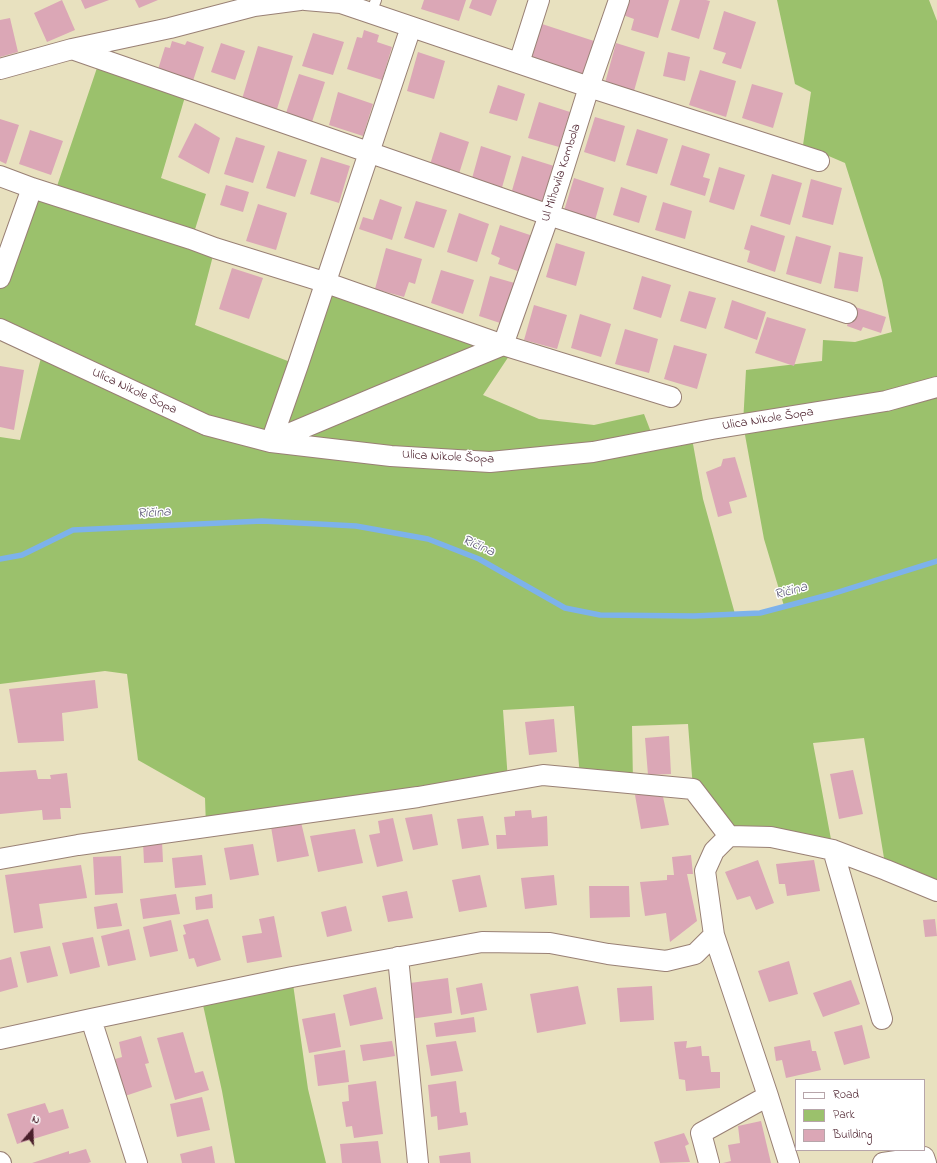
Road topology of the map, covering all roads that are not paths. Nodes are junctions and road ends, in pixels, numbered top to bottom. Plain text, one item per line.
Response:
1 (300, 0) edge
2 (305, 0) edge
3 (539, 0) edge
4 (619, 0) edge
5 (374, 7) edge
6 (410, 27) junction
7 (72, 49) junction
8 (519, 63) junction
9 (0, 69) edge
10 (589, 87) junction
11 (368, 153) junction
12 (819, 161) dead end
13 (0, 176) edge
14 (32, 188) junction
15 (549, 215) junction
16 (0, 278) edge
17 (324, 282) junction
18 (847, 313) dead end
19 (0, 329) edge
20 (503, 345) junction
21 (937, 387) edge
22 (671, 397) dead end
23 (280, 443) junction
24 (729, 836) junction
25 (833, 850) junction
26 (0, 859) edge
27 (937, 891) edge
28 (714, 935) junction
29 (398, 957) junction
30 (91, 1019) junction
31 (882, 1019) dead end
32 (0, 1039) edge
33 (768, 1096) junction
34 (137, 1163) edge
35 (418, 1163) edge
36 (709, 1163) edge
37 (789, 1163) edge
38 (883, 1163) edge
39 (926, 1163) edge

1 - 7 street
2 - 5 street
3 - 8 street
4 - 10 street, Ul Mihovila Kombola
5 - 6 street
6 - 8 street
6 - 11 street
7 - 9 street
7 - 11 street
8 - 10 street
10 - 12 street
10 - 15 street, Ul Mihovila Kombola
11 - 15 street
11 - 17 street
13 - 14 street
14 - 16 street
14 - 17 street
15 - 18 street
15 - 20 street, Ul Mihovila Kombola
17 - 20 street
17 - 23 street
19 - 23 street, Ulica Nikole Šopa
20 - 22 street
20 - 23 street
21 - 23 street, Ulica Nikole Šopa
24 - 25 street
24 - 26 street
24 - 28 street
25 - 27 street
25 - 31 street
28 - 29 street
28 - 33 street
29 - 30 street
29 - 35 street
30 - 32 street
30 - 34 street
33 - 36 street
33 - 37 street
38 - 39 street

